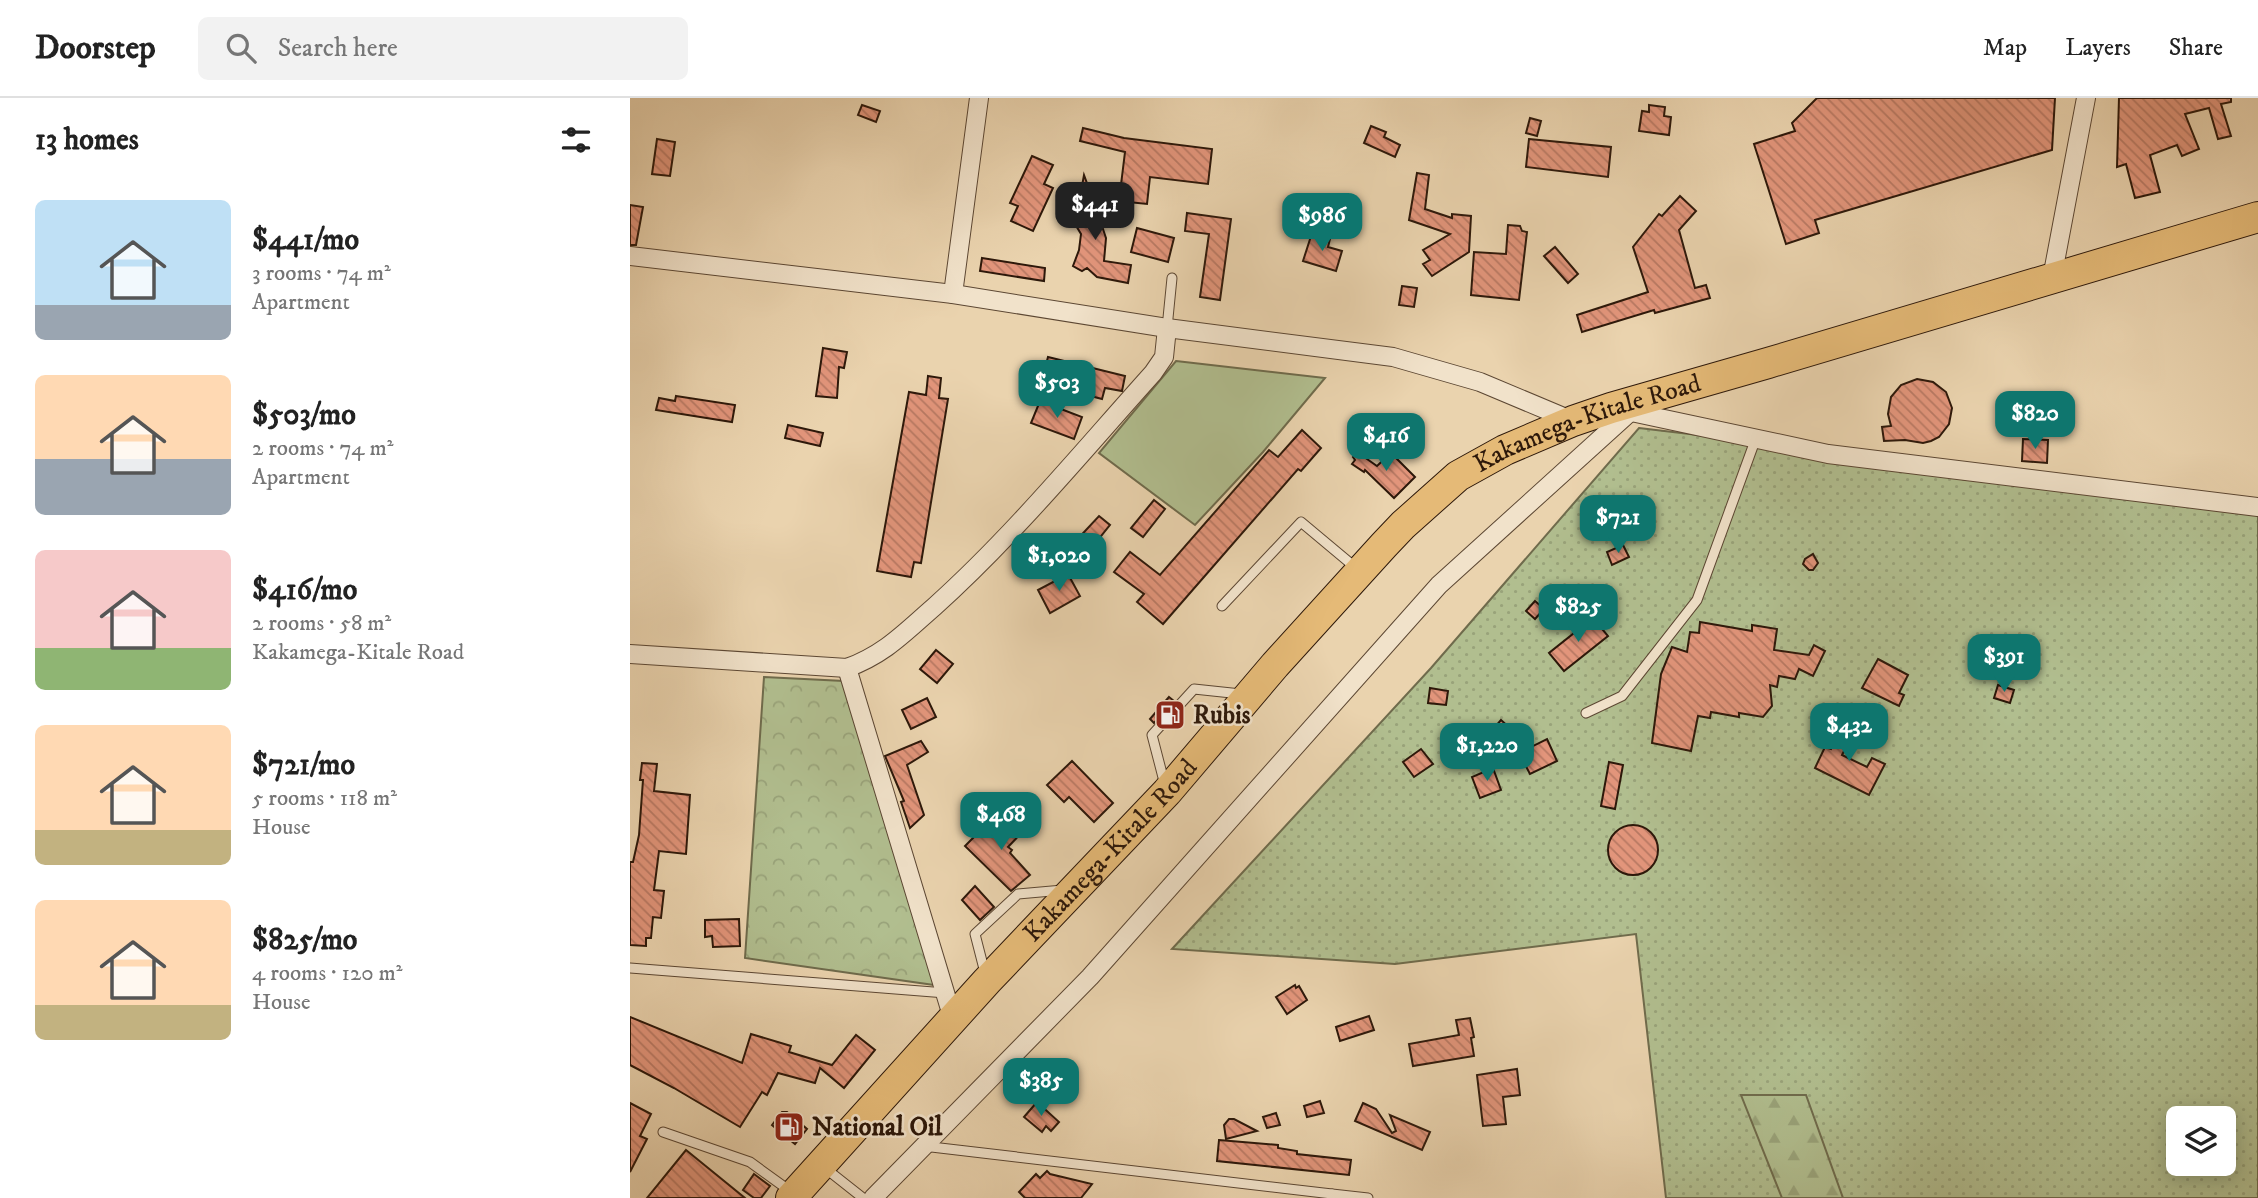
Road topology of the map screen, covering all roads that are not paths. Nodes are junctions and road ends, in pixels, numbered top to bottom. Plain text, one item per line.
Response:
1 (979, 98) edge
2 (2086, 98) edge
3 (2258, 217) edge
4 (630, 256) edge
5 (1172, 278) dead end
6 (2052, 278) junction
7 (953, 294) junction
8 (1167, 328) junction
9 (1621, 410) junction
10 (1573, 421) junction
11 (1756, 438) junction
12 (2258, 507) edge
13 (1360, 571) junction
14 (1222, 606) dead end
15 (630, 654) edge
16 (847, 668) junction
17 (1250, 695) junction
18 (1587, 713) dead end
19 (1167, 792) junction
20 (1075, 889) junction
21 (630, 968) edge
22 (987, 981) junction
23 (950, 1006) junction
24 (663, 1132) dead end
25 (922, 1146) junction
26 (821, 1164) junction
27 (792, 1196) edge
28 (1332, 1196) edge
29 (863, 1198) edge
30 (873, 1198) edge
31 (1368, 1198) edge

1 - 7 street
2 - 6 street
3 - 6 highway, Kakamega-Kitale Road
4 - 7 street
5 - 8 lane
6 - 9 highway, Kakamega-Kitale Road
7 - 8 street
8 - 10 street
8 - 16 street
9 - 10 highway, Kakamega-Kitale Road
9 - 11 street
9 - 25 street
10 - 13 highway, Kakamega-Kitale Road
11 - 12 street
11 - 18 lane
13 - 14 lane
13 - 17 highway, Kakamega-Kitale Road
15 - 16 street
16 - 23 street
17 - 19 highway, Kakamega-Kitale Road
17 - 19 lane
19 - 20 highway, Kakamega-Kitale Road
20 - 22 highway, Kakamega-Kitale Road
20 - 22 lane
21 - 23 lane
22 - 23 highway, Kakamega-Kitale Road
23 - 26 highway, Kakamega-Kitale Road
24 - 27 lane
25 - 28 lane
25 - 30 street
26 - 27 highway, Kakamega-Kitale Road
26 - 29 lane
28 - 31 lane

